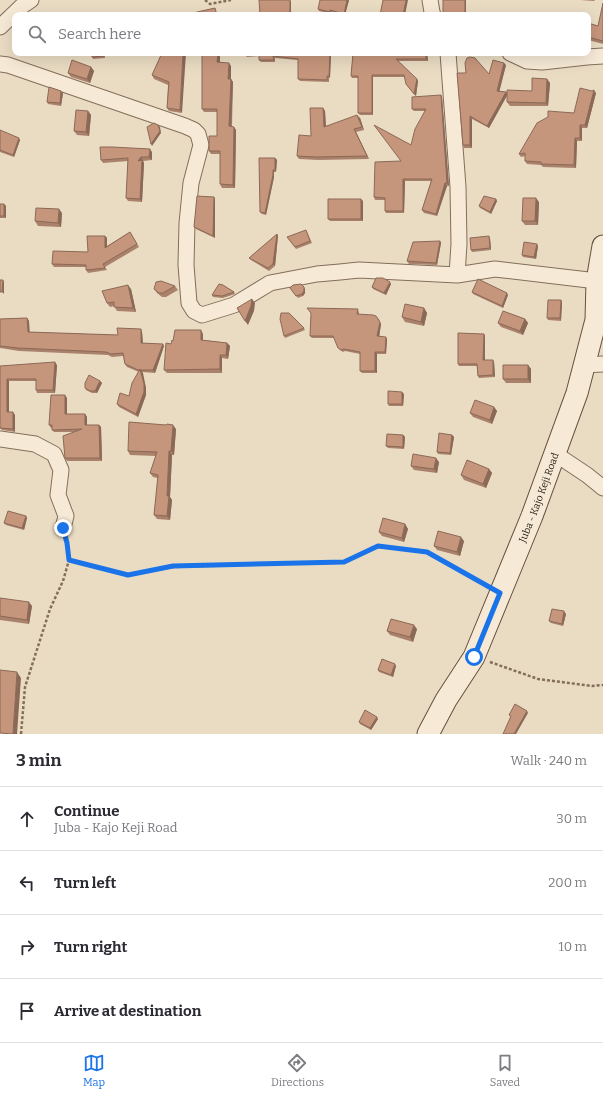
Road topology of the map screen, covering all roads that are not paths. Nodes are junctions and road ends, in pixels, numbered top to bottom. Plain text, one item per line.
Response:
1 (31, 0) edge
2 (430, 0) edge
3 (16, 12) edge
4 (432, 12) edge
5 (12, 16) edge
6 (0, 27) edge
7 (448, 56) edge
8 (516, 56) edge
9 (603, 56) edge
10 (0, 64) edge
11 (603, 246) edge
12 (457, 275) junction
13 (597, 281) junction
14 (593, 364) edge
15 (0, 440) edge
16 (554, 454) junction
17 (603, 488) edge
18 (63, 528) road end
19 (428, 734) edge

1 - 3 street
2 - 4 street
5 - 6 street
7 - 12 street
8 - 9 street
10 - 12 street
11 - 13 main road, Juba - Kajo Keji Road
12 - 13 street
13 - 14 main road, Juba - Kajo Keji Road
14 - 16 main road, Juba - Kajo Keji Road
15 - 18 street
16 - 17 street
16 - 19 main road, Juba - Kajo Keji Road

